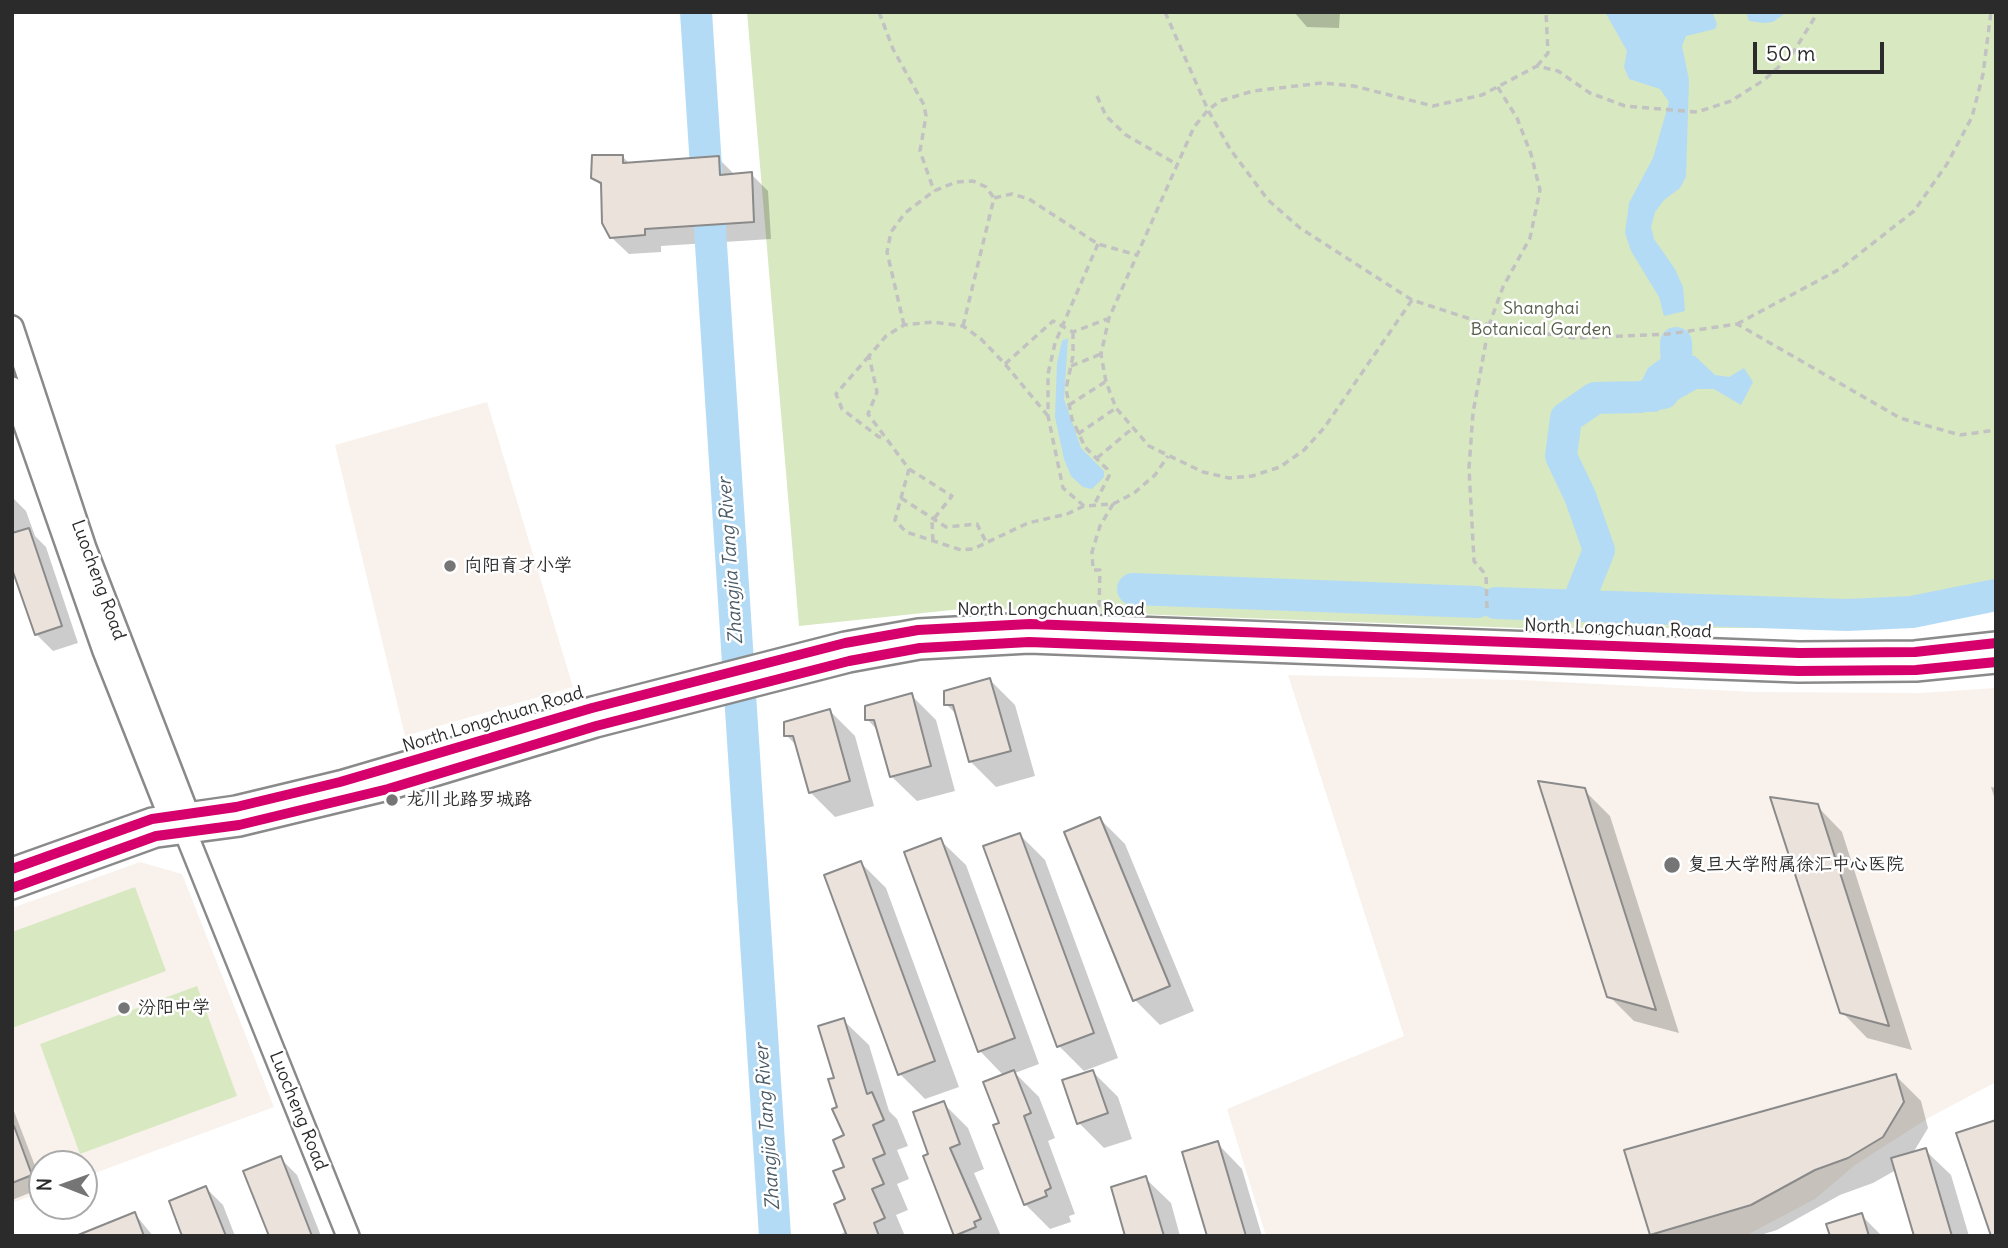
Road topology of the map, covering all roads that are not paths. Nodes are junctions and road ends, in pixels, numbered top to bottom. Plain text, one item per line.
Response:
1 (12, 327) edge
2 (12, 388) edge
3 (1996, 643) edge
4 (1996, 662) edge
5 (781, 669) junction
6 (181, 819) junction
7 (12, 869) edge
8 (12, 888) edge
9 (348, 1236) edge

1 - 6 street, Luocheng Road
2 - 6 street, Luocheng Road
3 - 5 street, North Longchuan Road
4 - 5 street, North Longchuan Road
5 - 6 street, North Longchuan Road
6 - 7 street, North Longchuan Road
6 - 8 street, North Longchuan Road
6 - 9 street, Luocheng Road

